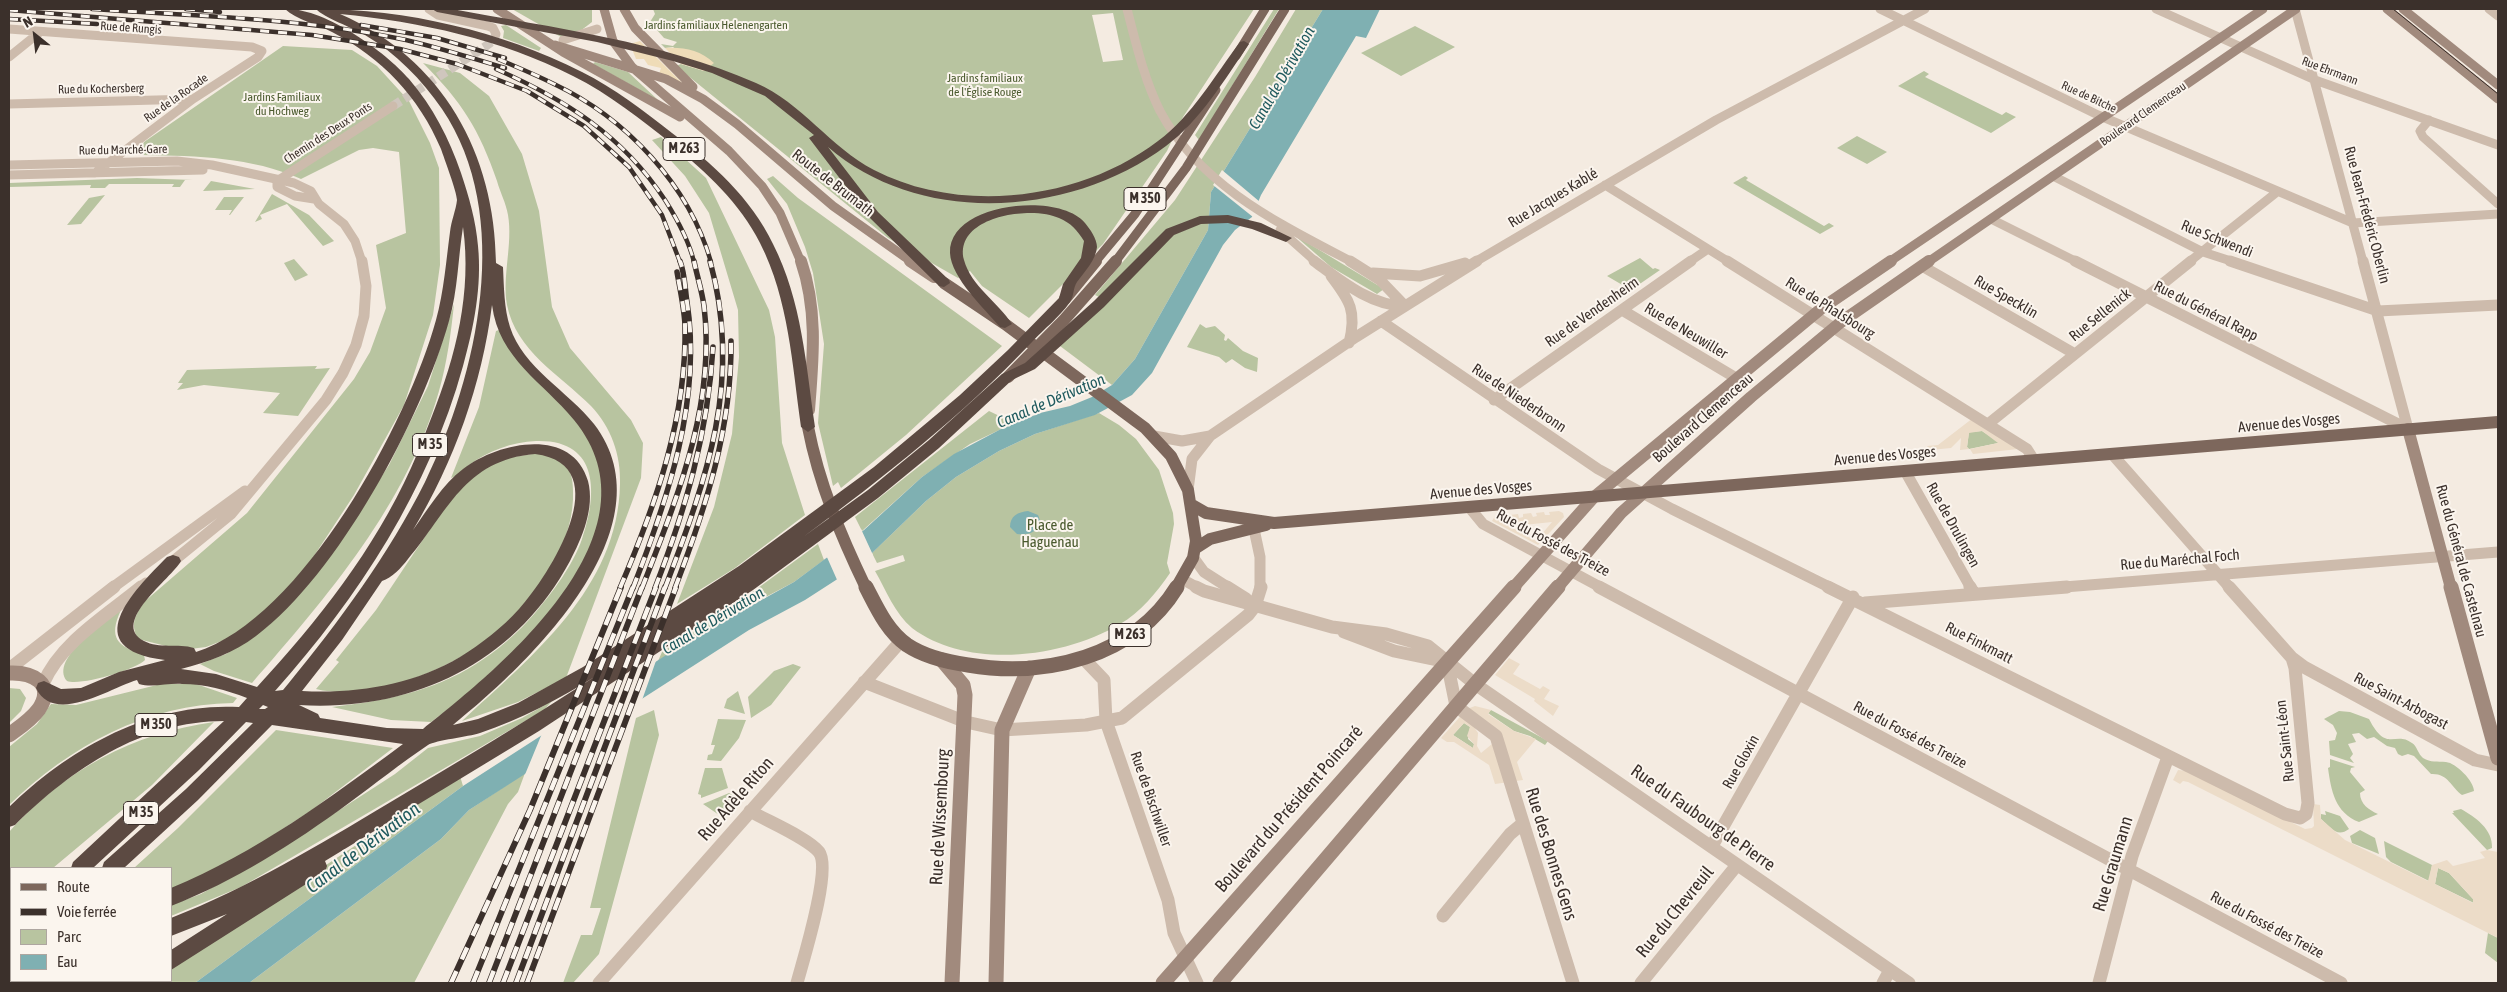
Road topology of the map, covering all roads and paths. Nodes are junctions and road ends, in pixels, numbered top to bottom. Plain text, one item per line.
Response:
1 (290, 9) edge
2 (317, 9) edge
3 (321, 9) edge
4 (429, 9) edge
5 (437, 9) edge
6 (497, 9) edge
7 (604, 9) edge
8 (624, 9) edge
9 (1127, 9) edge
10 (1265, 9) edge
11 (1285, 9) edge
12 (1880, 9) edge
13 (1925, 9) edge
14 (2156, 9) edge
15 (2263, 9) edge
16 (2295, 9) edge
17 (2387, 9) edge
18 (2403, 9) edge
19 (2489, 9) edge
20 (2498, 16) edge
21 (1902, 20) junction
22 (9, 29) edge
23 (597, 29) dead end
24 (40, 32) junction
25 (498, 38) junction
26 (2221, 38) junction
27 (559, 42) junction
28 (1244, 44) junction
29 (2240, 46) junction
30 (252, 47) joint
31 (619, 51) junction
32 (9, 57) edge
33 (604, 60) junction
34 (633, 70) junction
35 (720, 73) junction
36 (2316, 80) junction
37 (2498, 86) edge
38 (193, 99) junction
39 (2498, 99) edge
40 (9, 104) edge
41 (393, 106) tunnel mouth
42 (717, 109) junction
43 (2103, 117) junction
44 (2429, 120) junction
45 (2124, 126) junction
46 (713, 137) junction
47 (2498, 145) edge
48 (107, 163) junction
49 (9, 165) edge
50 (237, 170) junction
51 (95, 172) junction
52 (9, 175) edge
53 (2052, 176) junction
54 (277, 180) junction
55 (1605, 184) junction
56 (2277, 192) junction
57 (463, 200) junction
58 (2498, 204) edge
59 (1970, 208) junction
60 (1260, 212) junction
61 (2498, 214) edge
62 (1991, 219) junction
63 (2353, 223) junction
64 (490, 232) junction
65 (1286, 238) junction
66 (1708, 249) junction
67 (1492, 252) junction
68 (2203, 252) junction
69 (1922, 266) junction
70 (1327, 271) junction
71 (1368, 272) junction
72 (944, 284) junction
73 (2146, 297) junction
74 (1065, 299) junction
75 (2498, 305) edge
76 (1405, 306) junction
77 (1622, 310) junction
78 (2378, 311) junction
79 (1813, 314) junction
80 (1380, 321) junction
81 (1008, 327) junction
82 (1833, 328) junction
83 (1349, 342) junction
84 (2075, 354) junction
85 (1007, 377) junction
86 (1736, 378) junction
87 (1494, 400) junction
88 (2498, 422) edge
89 (1988, 424) junction
90 (808, 427) junction
91 (2408, 429) junction
92 (1154, 436) junction
93 (1210, 436) junction
94 (2112, 454) junction
95 (2034, 460) junction
96 (1905, 471) junction
97 (1616, 478) junction
98 (260, 480) junction
99 (1188, 490) junction
100 (1644, 492) junction
101 (1594, 496) junction
102 (1192, 505) junction
103 (1469, 507) junction
104 (1274, 523) junction
105 (1254, 529) junction
106 (1194, 552) junction
107 (2498, 552) edge
108 (1542, 556) junction
109 (2443, 556) junction
110 (173, 561) junction
111 (1572, 572) junction
112 (2216, 574) junction
113 (1182, 579) junction
114 (375, 580) junction
115 (1974, 594) junction
116 (1853, 597) junction
117 (1865, 603) junction
118 (1256, 606) junction
119 (901, 641) junction
120 (228, 645) junction
121 (1082, 658) junction
122 (2292, 658) junction
123 (942, 660) junction
124 (1447, 662) junction
125 (1029, 668) junction
126 (9, 671) edge
127 (864, 682) junction
128 (1475, 684) junction
129 (44, 686) junction
130 (1797, 693) junction
131 (252, 694) junction
132 (85, 695) junction
133 (1456, 706) junction
134 (1106, 721) junction
135 (966, 722) junction
136 (332, 727) junction
137 (1002, 730) junction
138 (9, 735) edge
139 (484, 756) junction
140 (2168, 757) junction
141 (2498, 758) edge
142 (2498, 765) edge
143 (750, 811) junction
144 (2300, 818) joint
145 (9, 819) edge
146 (1522, 824) junction
147 (1712, 846) junction
148 (1737, 865) junction
149 (81, 867) edge
150 (111, 867) edge
151 (2128, 870) junction
152 (172, 897) edge
153 (1443, 916) dead end
154 (172, 927) edge
155 (1186, 956) junction
156 (172, 960) edge
157 (1890, 970) junction
158 (599, 983) edge
159 (796, 983) edge
160 (952, 983) edge
161 (996, 983) edge
162 (1163, 983) edge
163 (1197, 983) edge
164 (1220, 983) edge
165 (1572, 983) edge
166 (1641, 983) edge
167 (1883, 983) edge
168 (1909, 983) edge
169 (2099, 983) edge
170 (2341, 983) edge

1 - 57 highway, M 35
2 - 25 highway
3 - 64 highway, M 35
4 - 25 street
5 - 35 highway
6 - 27 street, Route de Brumath / M 263
7 - 31 street
8 - 42 street
9 - 60 street
10 - 28 main road, M 350
11 - 85 main road, M 350
12 - 21 street, Rue de Bitche
13 - 21 street, Rue Jacques Kablé
14 - 26 street, Rue Ehrmann
15 - 26 street, Boulevard Clemenceau
16 - 29 street, Boulevard Clemenceau
16 - 36 street, Rue Jean-Frédéric Oberlin
17 - 39 street
18 - 37 street
19 - 20 street
21 - 43 street, Rue de Bitche
21 - 55 street, Rue Jacques Kablé
22 - 24 street, Rue de Rungis
23 - 27 street
24 - 30 street, Rue de Rungis
24 - 32 street
25 - 90 highway, M 263
26 - 29 street, Rue Ehrmann
26 - 43 street, Boulevard Clemenceau
27 - 33 street, Route de Brumath / M 263
27 - 46 street, Route de Brumath / M 263
28 - 35 highway
28 - 74 main road, M 350
29 - 36 street, Rue Ehrmann
29 - 45 street, Boulevard Clemenceau
30 - 38 street, Rue de la Rocade
31 - 33 street
31 - 34 street
33 - 34 street, Route de Brumath / M 263
34 - 42 street, Route de Brumath / M 263
34 - 46 street, Route de Brumath / M 263
35 - 72 highway
36 - 44 street, Rue Ehrmann
36 - 63 street, Rue Jean-Frédéric Oberlin
38 - 40 street, Rue du Kochersberg
38 - 48 street, Rue de la Rocade
41 - 54 street, Chemin des Deux Ponts
42 - 72 street, Route de Brumath / M 263
43 - 45 street, Rue de Bitche
43 - 59 street, Boulevard Clemenceau
44 - 47 street, Rue Ehrmann
44 - 58 street
45 - 53 street, Boulevard Clemenceau
45 - 56 street, Rue de Bitche
46 - 90 street, Route de Brumath / M 263
48 - 49 street, Rue du Marché-Gare
48 - 50 street, Rue du Marché-Gare
48 - 51 street, Rue de la Rocade
50 - 51 street, Rue du Marché-Gare
50 - 54 street, Rue du Marché-Gare
51 - 52 street, Rue du Marché-Gare
53 - 62 street, Boulevard Clemenceau
53 - 68 street, Rue Schwendi
54 - 98 street
55 - 66 street, Rue de Phalsbourg
55 - 67 street, Rue Jacques Kablé
56 - 63 street, Rue de Bitche
56 - 68 street, Rue Sellenick
57 - 120 highway
57 - 149 highway, M 35
59 - 62 street
59 - 79 street, Boulevard Clemenceau
60 - 65 street
60 - 71 street
61 - 63 street
62 - 69 street, Boulevard Clemenceau
62 - 73 street, Rue du Général Rapp
63 - 78 street, Rue Jean-Frédéric Oberlin
64 - 114 highway, M 35
64 - 152 highway
65 - 70 street
65 - 85 highway
66 - 77 street, Rue de Vendenheim
66 - 79 street, Rue de Phalsbourg
67 - 71 street
67 - 76 street, Rue Jacques Kablé
68 - 73 street, Rue Sellenick
68 - 78 street, Rue Schwendi
69 - 82 street, Boulevard Clemenceau
69 - 84 street, Rue Specklin
70 - 76 street
70 - 83 street
71 - 76 street
72 - 81 main road, Route de Brumath / M 263
73 - 84 street, Rue Sellenick
73 - 91 street, Rue du Général Rapp
74 - 81 highway
74 - 136 highway, M 350
75 - 78 street
76 - 80 street, Rue Jacques Kablé
77 - 86 street, Rue de Neuwiller
77 - 87 street, Rue de Vendenheim
78 - 91 street, Rue Jean-Frédéric Oberlin
79 - 82 street, Rue de Phalsbourg
79 - 86 street, Boulevard Clemenceau
80 - 83 street, Rue Jacques Kablé
80 - 87 street, Rue de Niederbronn
81 - 92 main road, M 263
82 - 89 street, Rue de Phalsbourg
82 - 100 street, Boulevard Clemenceau
83 - 93 street, Rue Jacques Kablé
84 - 89 street, Rue Sellenick
85 - 139 highway, M 350
86 - 97 street, Boulevard Clemenceau
87 - 97 street, Rue de Niederbronn
88 - 91 main road, Avenue des Vosges
89 - 95 street, Rue de Phalsbourg
90 - 119 main road, Route de Brumath / M 263
91 - 94 main road, Avenue des Vosges
91 - 109 street, Rue du Général de Castelnau
92 - 93 street, Rue Jacques Kablé
92 - 99 main road, M 263
93 - 99 street, Rue Jacques Kablé
94 - 95 main road, Avenue des Vosges
94 - 112 street, Rue Saint-Arbogast
95 - 96 main road, Avenue des Vosges
96 - 100 main road, Avenue des Vosges
96 - 115 street, Rue de Drulingen
97 - 100 street, Rue de Niederbronn
97 - 101 street, Boulevard Clemenceau
98 - 110 street
98 - 126 street
99 - 102 main road, M 263
100 - 101 main road, Avenue des Vosges
100 - 111 street, Boulevard Clemenceau
100 - 116 street, Rue Finkmatt
101 - 103 main road, Avenue des Vosges
101 - 108 street, Boulevard Clemenceau
102 - 104 main road, Avenue des Vosges
102 - 106 main road, M 263
103 - 104 main road, Avenue des Vosges
103 - 108 street, Rue du Fossé des Treize
104 - 105 main road, Avenue des Vosges
105 - 106 main road, Avenue des Vosges
105 - 118 street
106 - 113 main road, M 263
106 - 118 street
107 - 109 street, Rue du Maréchal Foch
108 - 111 street, Rue du Fossé des Treize
108 - 124 street, Boulevard Clemenceau
109 - 112 street, Rue du Maréchal Foch
109 - 141 street, Rue du Général de Castelnau
110 - 120 highway
110 - 129 street
111 - 128 street, Boulevard Clemenceau
111 - 130 street, Rue du Fossé des Treize
112 - 115 street, Rue du Maréchal Foch
112 - 122 street, Rue Saint-Arbogast
113 - 118 street, Rue du Faubourg de Pierre
113 - 121 main road, M 263
114 - 131 highway
114 - 150 highway, M 35
115 - 117 street, Rue du Maréchal Foch
116 - 117 street, Rue Finkmatt
116 - 130 street, Rue Gloxin
117 - 140 street, Rue Finkmatt
118 - 124 street, Rue du Faubourg de Pierre
118 - 134 street
119 - 123 main road, M 263
119 - 127 street, Rue Adèle Riton
120 - 132 highway
121 - 125 main road, M 263
121 - 134 street, Rue de Bischwiller
122 - 142 street, Rue Saint-Arbogast
122 - 144 street, Rue Saint-Léon
123 - 125 main road, M 263
123 - 135 street, Rue de Wissembourg
124 - 128 street, Rue du Faubourg de Pierre
124 - 133 street
124 - 155 street, Boulevard du Président Poincaré
125 - 137 street
126 - 129 street
127 - 135 street
127 - 143 street, Rue Adèle Riton
128 - 133 street
128 - 147 street, Rue du Faubourg de Pierre
129 - 132 highway
129 - 138 street
130 - 147 street, Rue Gloxin
130 - 151 street, Rue du Fossé des Treize
131 - 132 highway, M 350
131 - 136 highway, M 350
133 - 146 street, Rue des Bonnes Gens
133 - 164 street
134 - 137 street
134 - 155 street, Rue de Bischwiller
135 - 137 street
135 - 160 street, Rue de Wissembourg
136 - 145 highway, M 350
137 - 161 street
139 - 154 highway, M 350
139 - 156 highway, M 350
140 - 144 street, Rue Finkmatt
140 - 151 street, Rue Graumann
143 - 158 street, Rue Adèle Riton
143 - 159 street
146 - 153 street
146 - 165 street, Rue des Bonnes Gens
147 - 148 street, Rue du Faubourg de Pierre
148 - 157 street, Rue du Faubourg de Pierre
148 - 166 street, Rue du Chevreuil
151 - 169 street, Rue Graumann
151 - 170 street, Rue du Fossé des Treize
155 - 162 street, Boulevard du Président Poincaré
155 - 163 street, Rue de Bischwiller
157 - 167 street
157 - 168 street, Rue du Faubourg de Pierre

